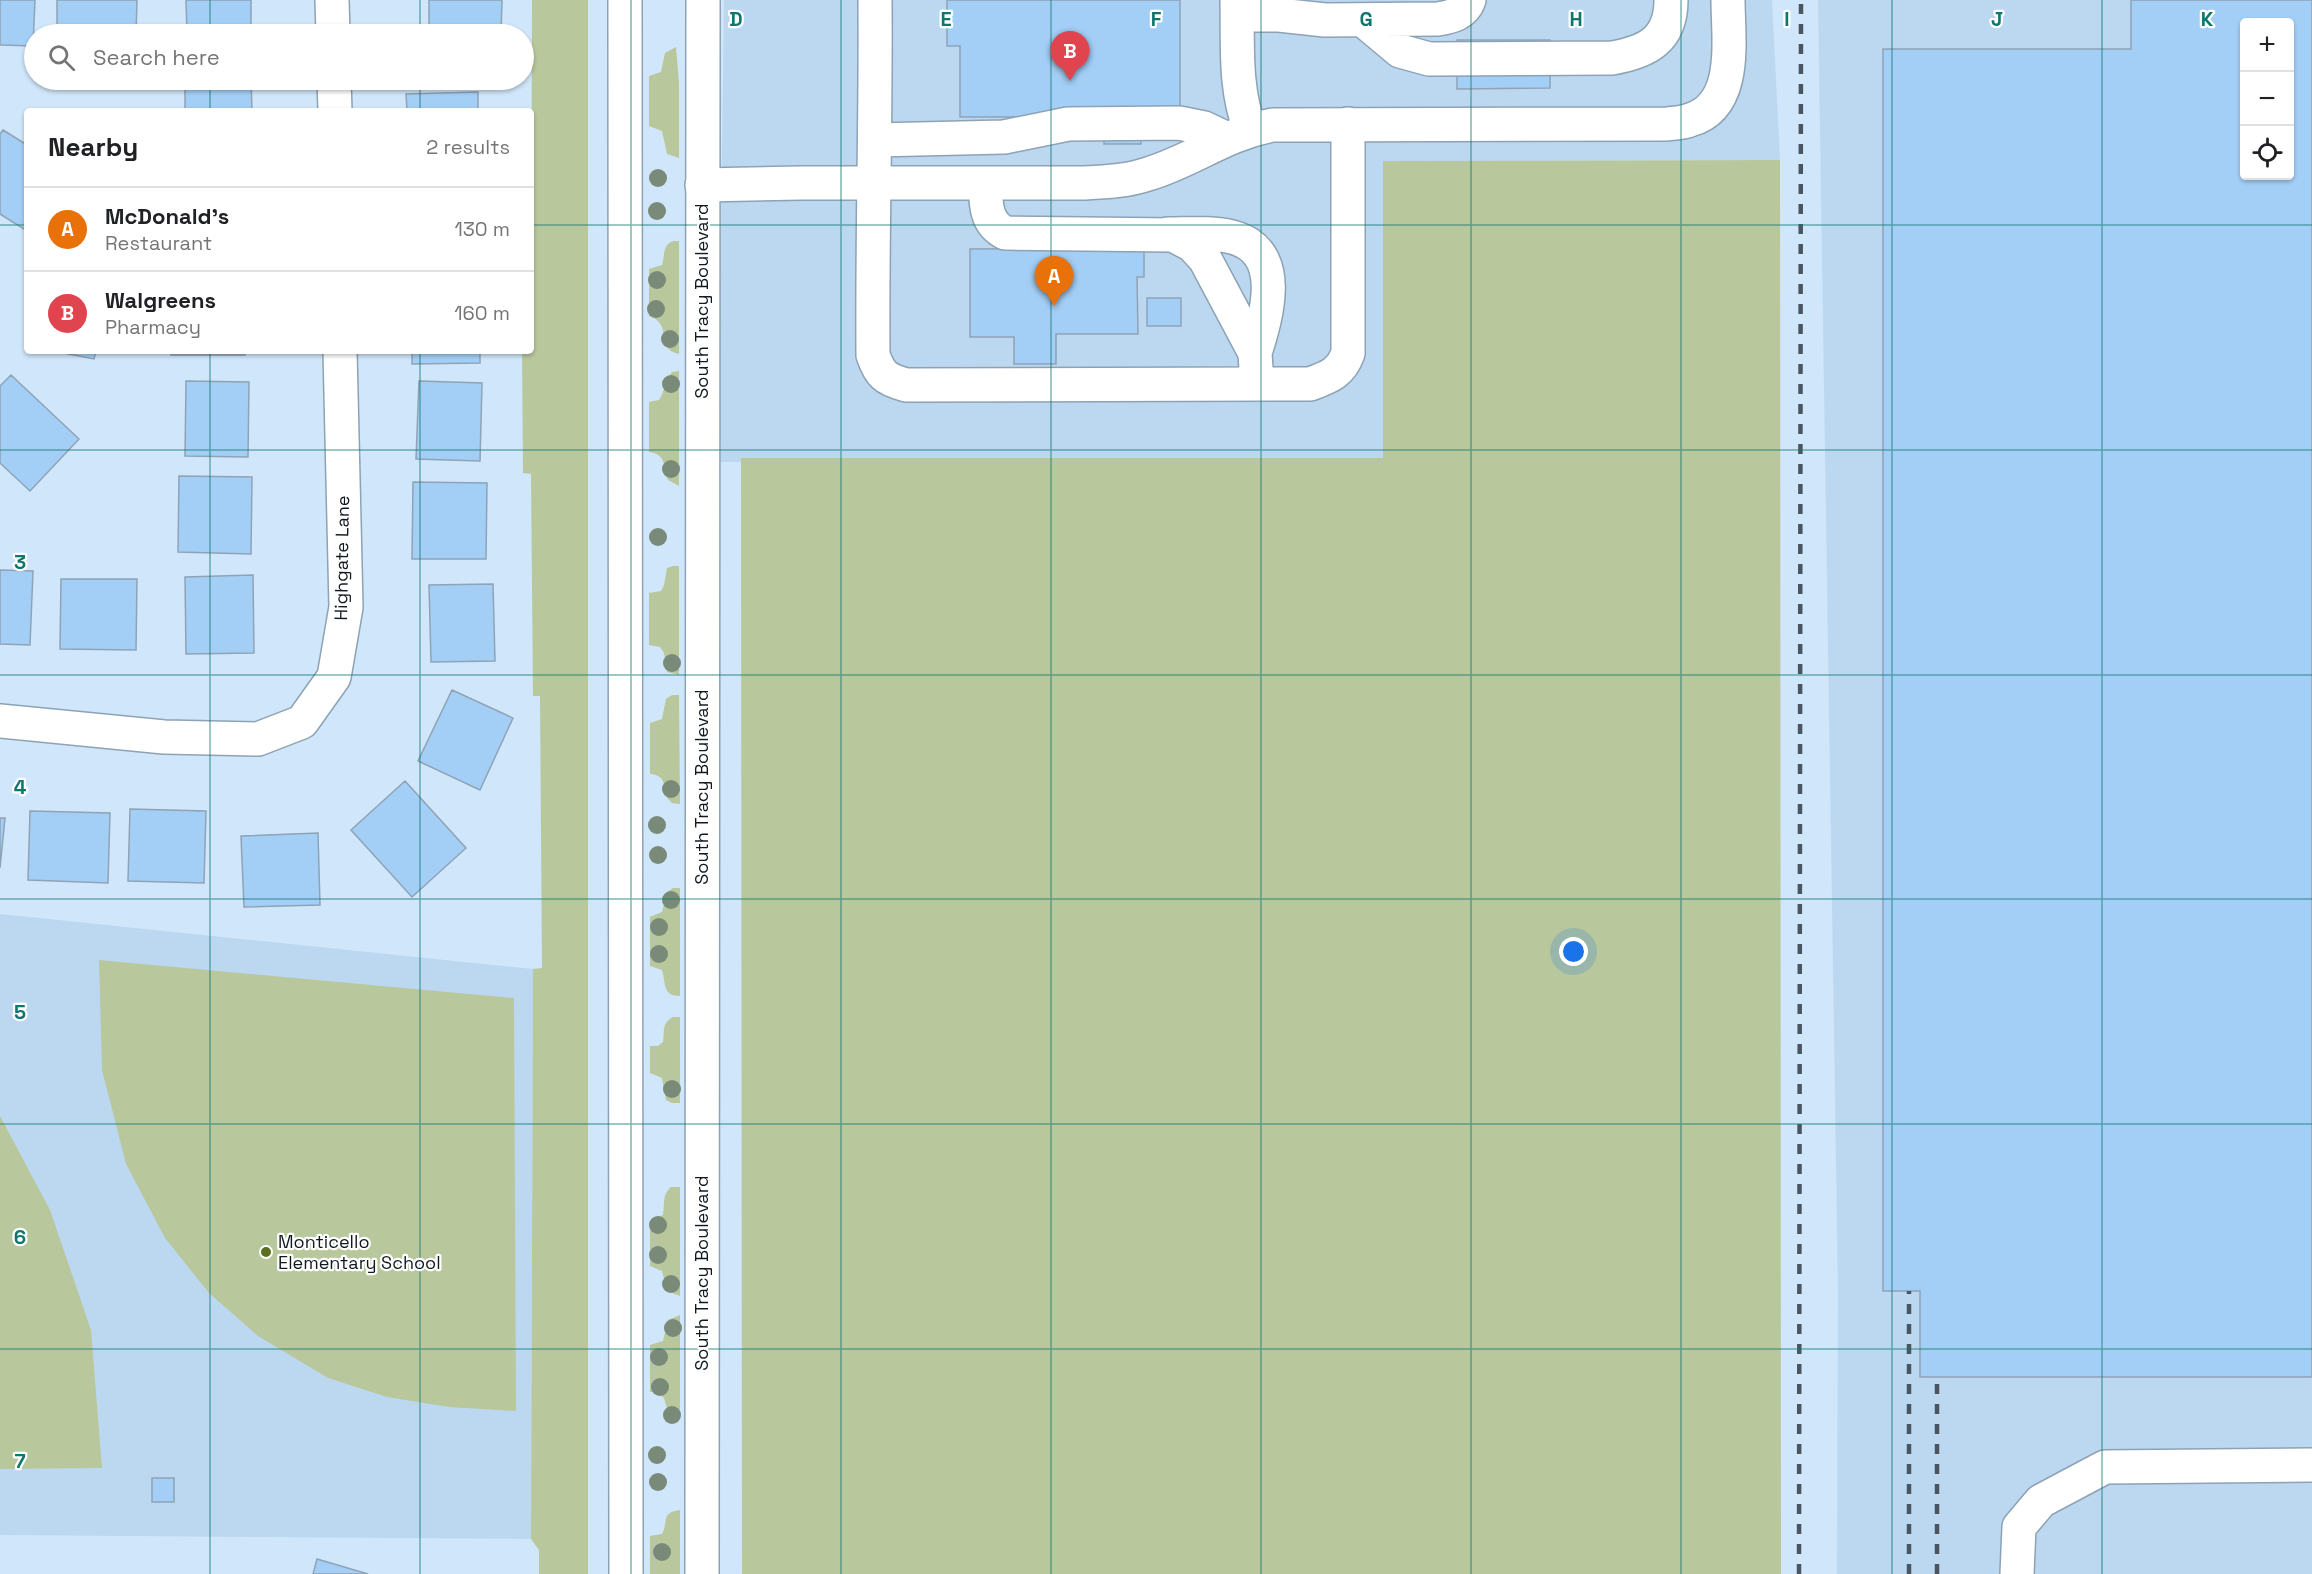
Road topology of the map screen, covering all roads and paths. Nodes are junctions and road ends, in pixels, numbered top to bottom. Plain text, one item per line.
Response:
1 (332, 0) edge
2 (625, 0) edge
3 (703, 0) edge
4 (875, 0) edge
5 (1469, 0) edge
6 (1671, 0) edge
7 (1728, 0) edge
8 (1238, 8) edge
9 (1325, 10) edge
10 (1363, 20) junction
11 (333, 24) edge
12 (334, 90) edge
13 (335, 108) edge
14 (1348, 124) junction
15 (1238, 134) junction
16 (876, 140) junction
17 (874, 183) junction
18 (985, 183) junction
19 (702, 185) junction
20 (1150, 234) junction
21 (340, 354) edge
22 (1256, 368) junction
23 (0, 721) edge
24 (2312, 1465) edge
25 (626, 1574) edge
26 (702, 1574) edge
27 (2017, 1574) edge

1 - 11 main road
2 - 25 main road
3 - 19 main road, South Tracy Boulevard
4 - 16 main road
5 - 10 main road
6 - 10 main road
7 - 14 main road
8 - 9 main road
8 - 15 main road
9 - 10 main road
12 - 13 main road
14 - 15 main road
14 - 22 main road
15 - 16 main road
15 - 18 main road
16 - 17 main road
17 - 18 main road
17 - 19 main road
17 - 22 main road
18 - 20 main road
19 - 26 main road, South Tracy Boulevard
20 - 22 main road
20 - 22 main road
21 - 23 main road, Highgate Lane
24 - 27 main road

